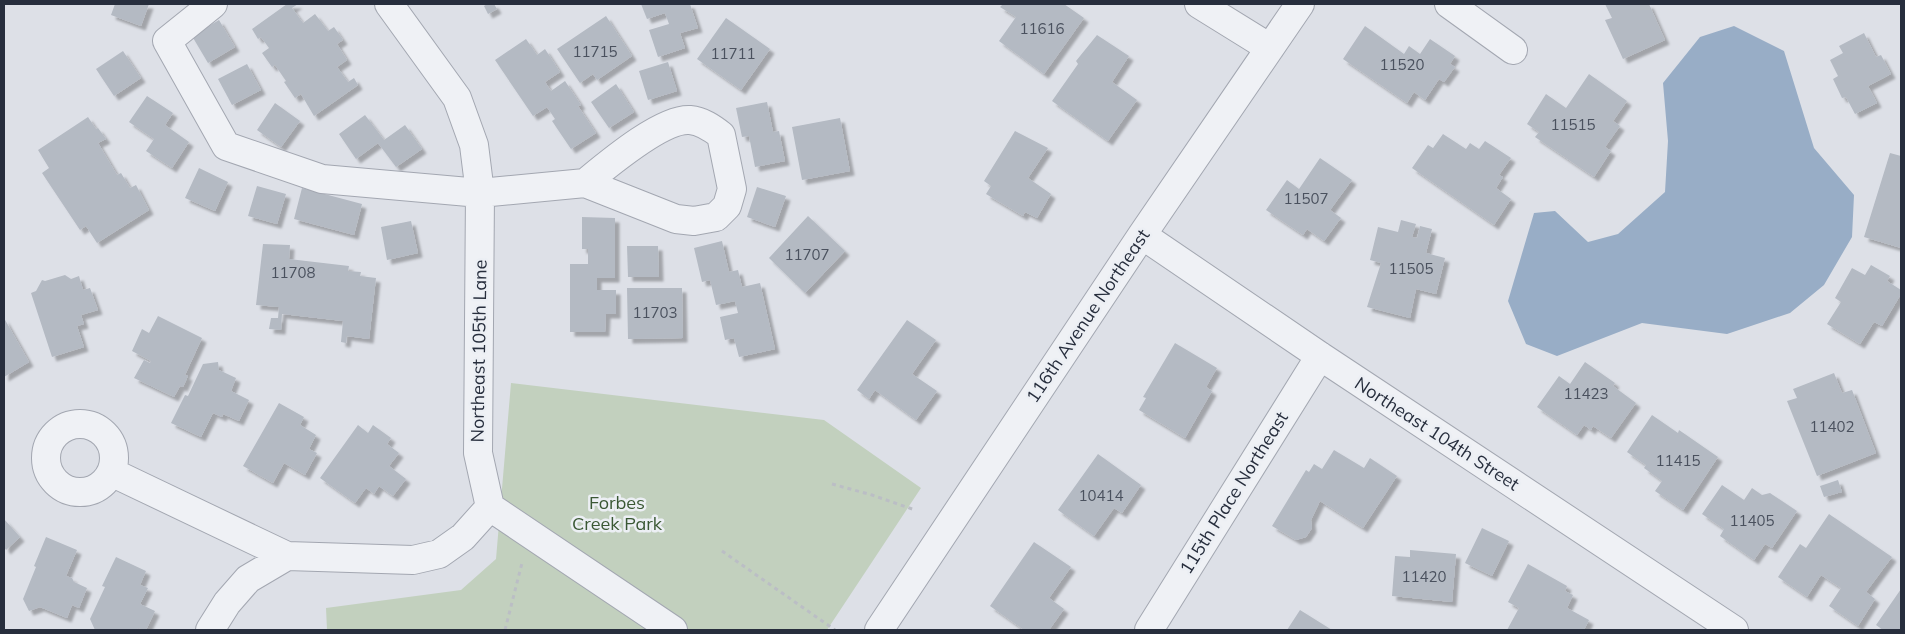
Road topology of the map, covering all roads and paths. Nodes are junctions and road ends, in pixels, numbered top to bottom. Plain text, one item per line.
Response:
1 (213, 4) edge
2 (389, 4) edge
3 (1199, 4) edge
4 (1300, 4) edge
5 (1450, 4) edge
6 (1270, 48) junction
7 (1513, 50) dead end
8 (585, 183) junction
9 (480, 193) junction
10 (1142, 235) junction
11 (1320, 356) junction
12 (111, 472) dead end
13 (832, 484) dead end
14 (490, 507) junction
15 (915, 510) dead end
16 (722, 551) dead end
17 (288, 556) junction
18 (522, 563) dead end
19 (1730, 629) edge
20 (210, 630) edge
21 (505, 630) edge
22 (673, 630) edge
23 (835, 630) edge
24 (879, 630) edge
25 (1149, 630) edge

1 - 9 street
2 - 9 street, Northeast 105th Lane
3 - 6 street
4 - 6 street, 116th Avenue Northeast
5 - 7 street
6 - 10 street, 116th Avenue Northeast
8 - 8 street
8 - 9 street
9 - 14 street, Northeast 105th Lane
10 - 11 street, Northeast 104th Street
10 - 24 street, 116th Avenue Northeast
11 - 19 street, Northeast 104th Street
11 - 25 street, 115th Place Northeast
12 - 17 street
13 - 15 path
14 - 17 street
14 - 22 street
16 - 23 path
17 - 20 street
18 - 21 path

